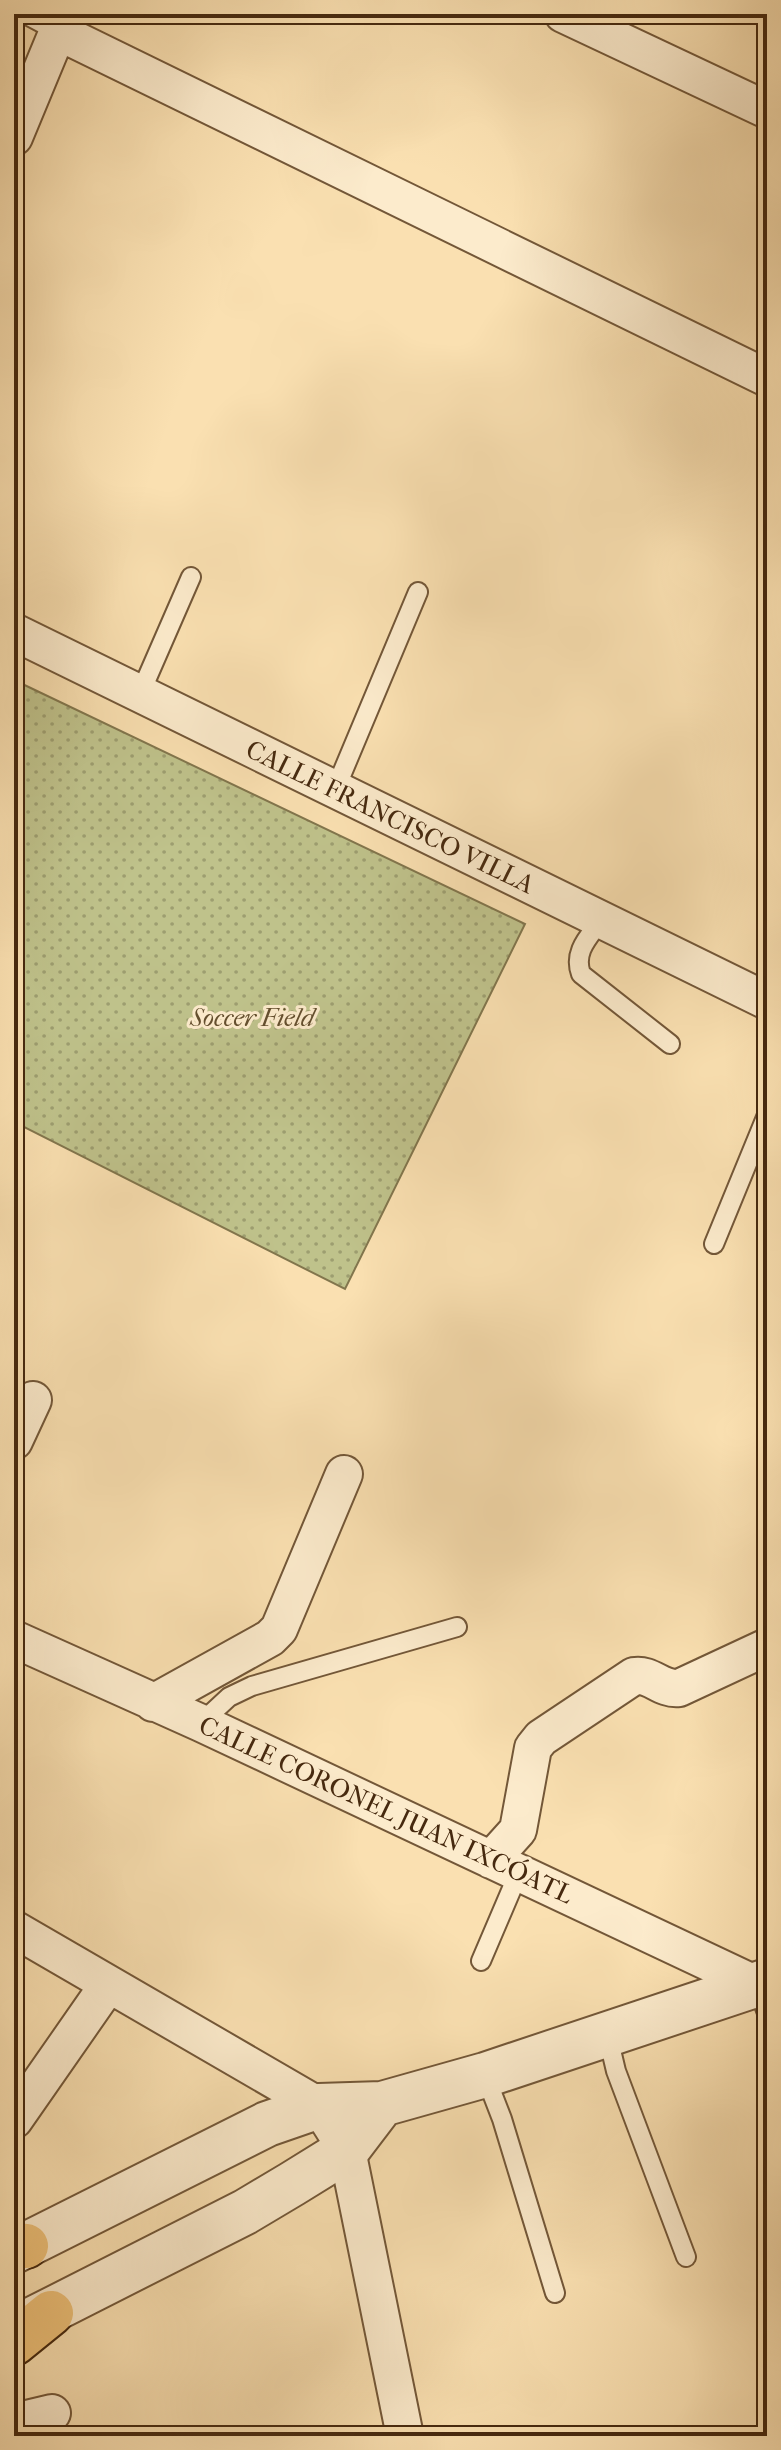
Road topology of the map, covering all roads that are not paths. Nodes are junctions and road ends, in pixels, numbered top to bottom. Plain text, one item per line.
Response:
1 (25, 14) edge
2 (563, 14) edge
3 (62, 23) edge
4 (767, 110) edge
5 (14, 137) edge
6 (767, 378) edge
7 (191, 577) dead end
8 (418, 592) dead end
9 (14, 632) edge
10 (140, 694) junction
11 (335, 790) junction
12 (601, 920) junction
13 (767, 1001) edge
14 (670, 1044) dead end
15 (767, 1115) edge
16 (714, 1244) dead end
17 (33, 1400) dead end
18 (14, 1441) edge
19 (344, 1474) dead end
20 (457, 1627) dead end
21 (14, 1639) edge
22 (767, 1647) edge
23 (153, 1703) junction
24 (201, 1723) junction
25 (505, 1866) junction
26 (14, 1929) edge
27 (481, 1961) dead end
28 (108, 1985) junction
29 (764, 1993) edge
30 (606, 2033) junction
31 (485, 2075) junction
32 (382, 2104) junction
33 (319, 2106) junction
34 (14, 2120) edge
35 (347, 2150) junction
36 (18, 2247) edge
37 (686, 2257) dead end
38 (555, 2293) dead end
39 (33, 2321) edge
40 (14, 2343) edge
41 (52, 2413) dead end
42 (14, 2422) edge
43 (405, 2436) edge

1 - 3 lane
2 - 4 street
3 - 5 street
3 - 6 street
7 - 10 lane
8 - 11 lane
9 - 10 street, CALLE FRANCISCO VILLA
10 - 11 street, CALLE FRANCISCO VILLA
11 - 12 street, CALLE FRANCISCO VILLA
12 - 13 street, CALLE FRANCISCO VILLA
12 - 14 lane
15 - 16 lane
17 - 18 street
19 - 23 street
20 - 24 lane
21 - 23 street, CALLE CORONEL JUAN IXCÓATL
22 - 25 street
23 - 24 street, CALLE CORONEL JUAN IXCÓATL
24 - 25 street, CALLE CORONEL JUAN IXCÓATL
25 - 27 lane
25 - 29 street, CALLE CORONEL JUAN IXCÓATL
26 - 28 street
28 - 33 street
28 - 34 street
29 - 30 street
30 - 31 street
30 - 37 lane
31 - 32 street
31 - 38 lane
32 - 33 street
32 - 35 street
33 - 35 street
33 - 36 street
35 - 39 street
35 - 43 street
39 - 40 main road
41 - 42 street

